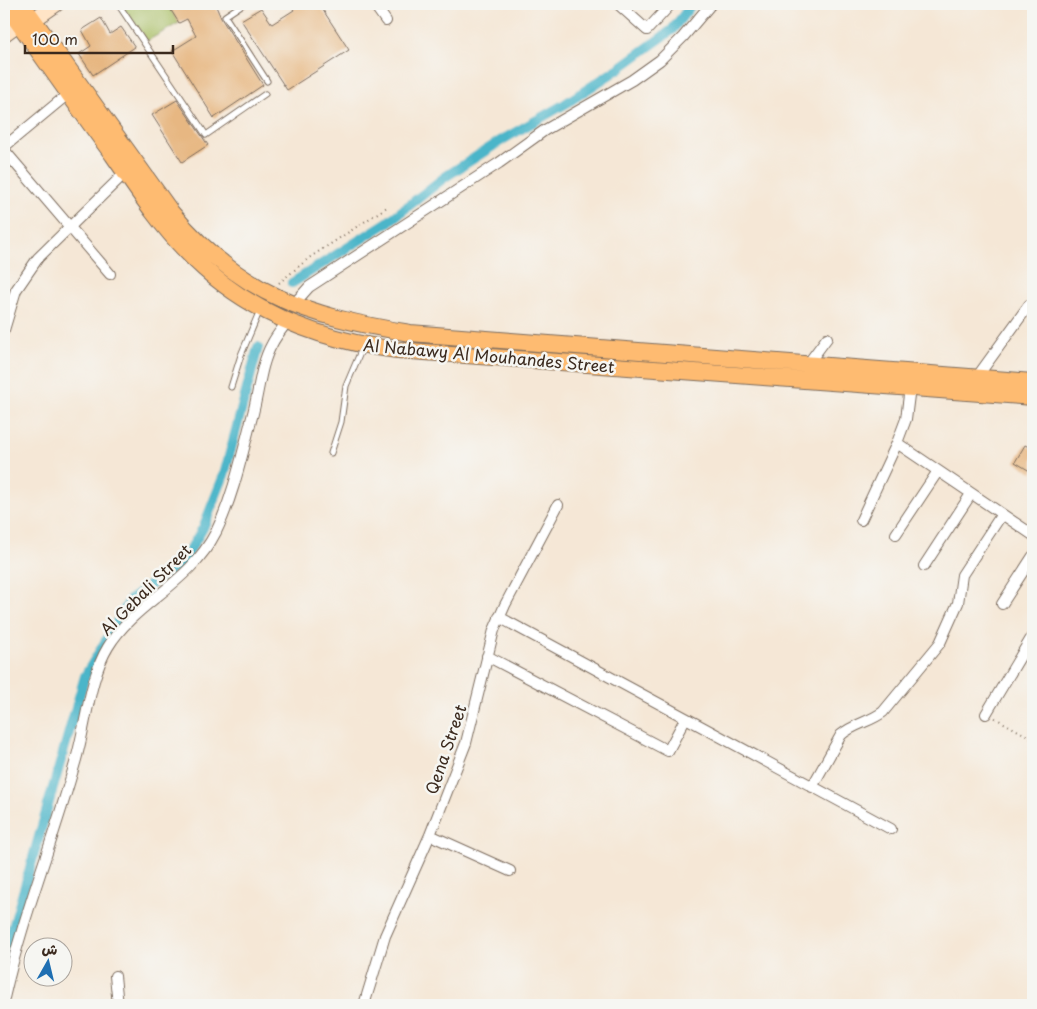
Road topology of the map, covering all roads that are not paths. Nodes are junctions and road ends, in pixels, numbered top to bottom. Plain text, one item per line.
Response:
1 (5, 4) edge
2 (22, 4) edge
3 (56, 4) edge
4 (118, 4) edge
5 (243, 4) edge
6 (374, 4) edge
7 (618, 4) edge
8 (671, 4) edge
9 (710, 4) edge
10 (386, 21) dead end
11 (26, 22) junction
12 (4, 34) edge
13 (267, 81) dead end
14 (68, 94) junction
15 (265, 94) dead end
16 (4, 149) edge
17 (125, 173) junction
18 (69, 226) junction
19 (110, 274) dead end
20 (293, 305) junction
21 (1030, 305) dead end
22 (261, 309) junction
23 (287, 322) junction
24 (4, 330) edge
25 (827, 338) dead end
26 (506, 341) junction
27 (534, 344) junction
28 (363, 346) junction
29 (505, 358) junction
30 (533, 360) junction
31 (807, 365) junction
32 (977, 377) junction
33 (1033, 382) edge
34 (231, 387) dead end
35 (910, 387) junction
36 (1033, 397) edge
37 (897, 444) junction
38 (331, 452) dead end
39 (938, 471) junction
40 (971, 494) junction
41 (558, 505) dead end
42 (1002, 514) junction
43 (861, 520) dead end
44 (896, 534) dead end
45 (1033, 535) edge
46 (1033, 556) edge
47 (924, 566) dead end
48 (1002, 604) dead end
49 (499, 617) junction
50 (1033, 635) edge
51 (486, 656) junction
52 (986, 714) road end
53 (685, 719) junction
54 (812, 787) junction
55 (891, 829) dead end
56 (430, 835) junction
57 (510, 871) dead end
58 (115, 976) dead end
59 (4, 998) edge
60 (118, 1005) edge
61 (364, 1005) edge

1 - 11 main road, Al Nabawy Al Mouhandes Street
2 - 11 main road, Al Nabawy Al Mouhandes Street
3 - 11 main road
4 - 15 lane
5 - 13 lane
6 - 10 street
7 - 8 street
9 - 20 street
11 - 12 main road
11 - 14 main road, Al Nabawy Al Mouhandes Street
11 - 20 main road, Al Nabawy Al Mouhandes Street
14 - 16 street
14 - 17 main road, Al Nabawy Al Mouhandes Street
16 - 18 street
17 - 18 street
17 - 22 main road, Al Nabawy Al Mouhandes Street
18 - 19 street
18 - 24 street
20 - 26 main road, Al Nabawy Al Mouhandes Street
21 - 32 street
22 - 23 main road, Al Nabawy Al Mouhandes Street
22 - 34 lane
23 - 28 main road, Al Nabawy Al Mouhandes Street
23 - 59 street, Al Gebali Street
25 - 31 street
26 - 27 main road, Al Nabawy Al Mouhandes Street
26 - 29 main road
27 - 30 main road
27 - 31 main road, Al Nabawy Al Mouhandes Street
28 - 29 main road, Al Nabawy Al Mouhandes Street
28 - 38 lane
29 - 30 main road, Al Nabawy Al Mouhandes Street
30 - 35 main road, Al Nabawy Al Mouhandes Street
31 - 32 main road, Al Nabawy Al Mouhandes Street
32 - 33 main road, Al Nabawy Al Mouhandes Street
35 - 36 main road, Al Nabawy Al Mouhandes Street
35 - 37 street
37 - 39 street
37 - 43 street
39 - 40 street
39 - 44 street
40 - 42 street
40 - 47 street
41 - 49 street, Qena Street
42 - 45 street
42 - 54 street
46 - 48 street
49 - 51 street, Qena Street
49 - 53 street
50 - 52 street
51 - 53 street
51 - 56 street, Qena Street
53 - 54 street
54 - 55 street
56 - 57 street
56 - 61 street, Qena Street
58 - 60 street

